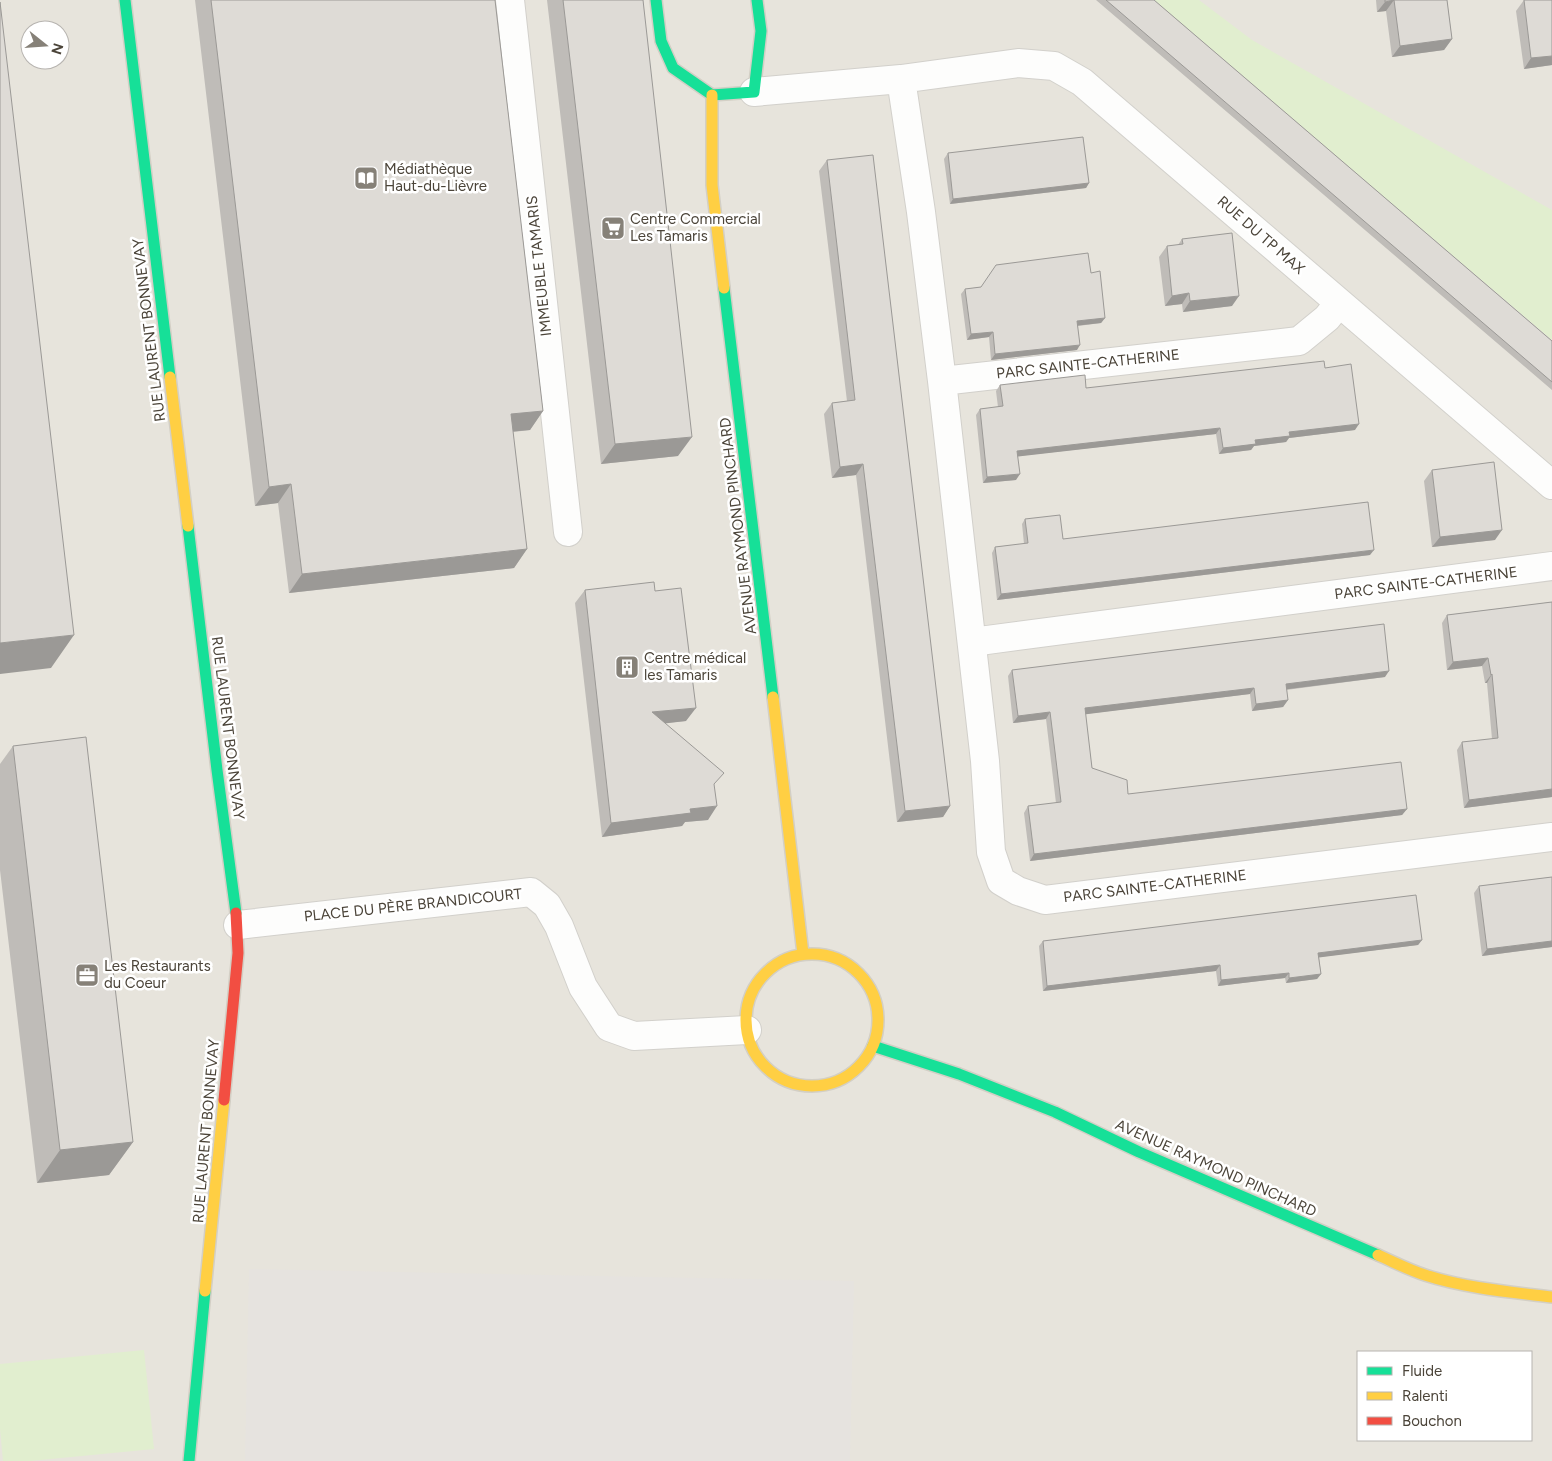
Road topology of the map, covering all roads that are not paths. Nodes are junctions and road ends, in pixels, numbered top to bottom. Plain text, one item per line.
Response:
1 (125, 0) edge
2 (510, 0) edge
3 (656, 0) edge
4 (757, 0) edge
5 (901, 80) junction
6 (754, 92) junction
7 (712, 95) junction
8 (1340, 303) junction
9 (942, 381) junction
10 (1552, 485) edge
11 (568, 532) dead end
12 (1552, 566) edge
13 (972, 642) junction
14 (1552, 837) edge
15 (238, 925) junction
16 (803, 954) junction
17 (747, 1030) junction
18 (873, 1046) junction
19 (1552, 1297) edge
20 (189, 1461) edge

1 - 15 street, RUE LAURENT BONNEVAY
2 - 11 street, IMMEUBLE TAMARIS
3 - 7 street
4 - 6 street
5 - 6 street
5 - 8 street, RUE DU TP MAX
5 - 9 street, PARC SAINTE-CATHERINE
6 - 7 street
7 - 16 street, AVENUE RAYMOND PINCHARD
8 - 9 street, PARC SAINTE-CATHERINE
8 - 10 street, RUE DU TP MAX
9 - 13 street, PARC SAINTE-CATHERINE
12 - 13 street, PARC SAINTE-CATHERINE
13 - 14 street, PARC SAINTE-CATHERINE
15 - 17 street, PLACE DU PÈRE BRANDICOURT
15 - 20 street, RUE LAURENT BONNEVAY
16 - 17 street
16 - 18 street
17 - 18 street
18 - 19 street, AVENUE RAYMOND PINCHARD

